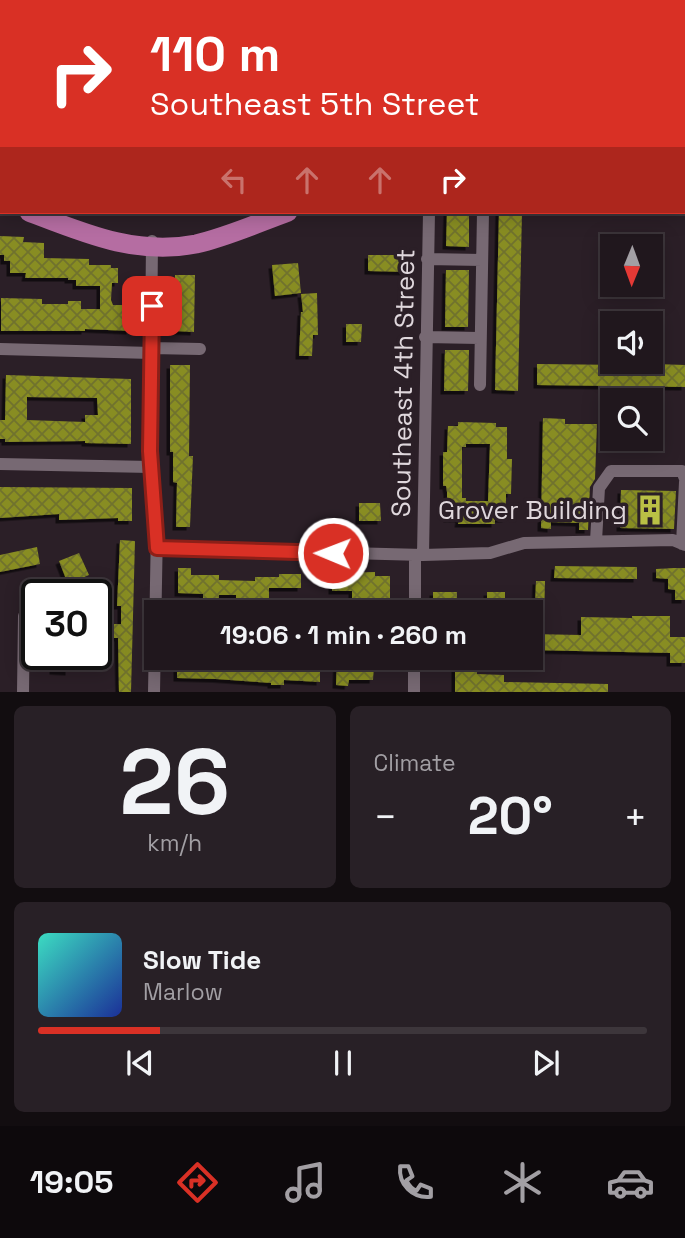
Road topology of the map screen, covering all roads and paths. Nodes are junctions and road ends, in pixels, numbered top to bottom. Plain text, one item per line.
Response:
1 (34, 214) edge
2 (58, 214) edge
3 (251, 214) edge
4 (282, 214) edge
5 (429, 214) edge
6 (483, 214) edge
7 (152, 242) junction
8 (427, 259) junction
9 (482, 260) junction
10 (425, 337) junction
11 (480, 338) junction
12 (0, 349) edge
13 (200, 349) dead end
14 (152, 351) junction
15 (480, 385) dead end
16 (0, 464) edge
17 (685, 464) edge
18 (151, 467) junction
19 (685, 480) edge
20 (596, 541) junction
21 (683, 544) edge
22 (157, 548) junction
23 (419, 555) junction
24 (416, 600) edge
25 (23, 670) edge
26 (414, 670) edge
27 (23, 692) edge
28 (154, 692) edge
29 (414, 692) edge

1 - 7 main road
2 - 7 main road
3 - 7 main road
4 - 7 main road
5 - 8 street, Southeast 4th Street
6 - 9 street
7 - 14 street
8 - 9 street
8 - 10 street, Southeast 4th Street
9 - 11 street
10 - 11 street
10 - 23 street, Southeast 4th Street
11 - 15 street
12 - 14 street
13 - 14 street
14 - 18 street
16 - 18 street
17 - 19 street
18 - 22 street
19 - 20 street
19 - 21 street
20 - 21 street
20 - 23 street
22 - 23 street
22 - 28 street
23 - 24 street, Southeast 4th Street
25 - 27 street
26 - 29 street

